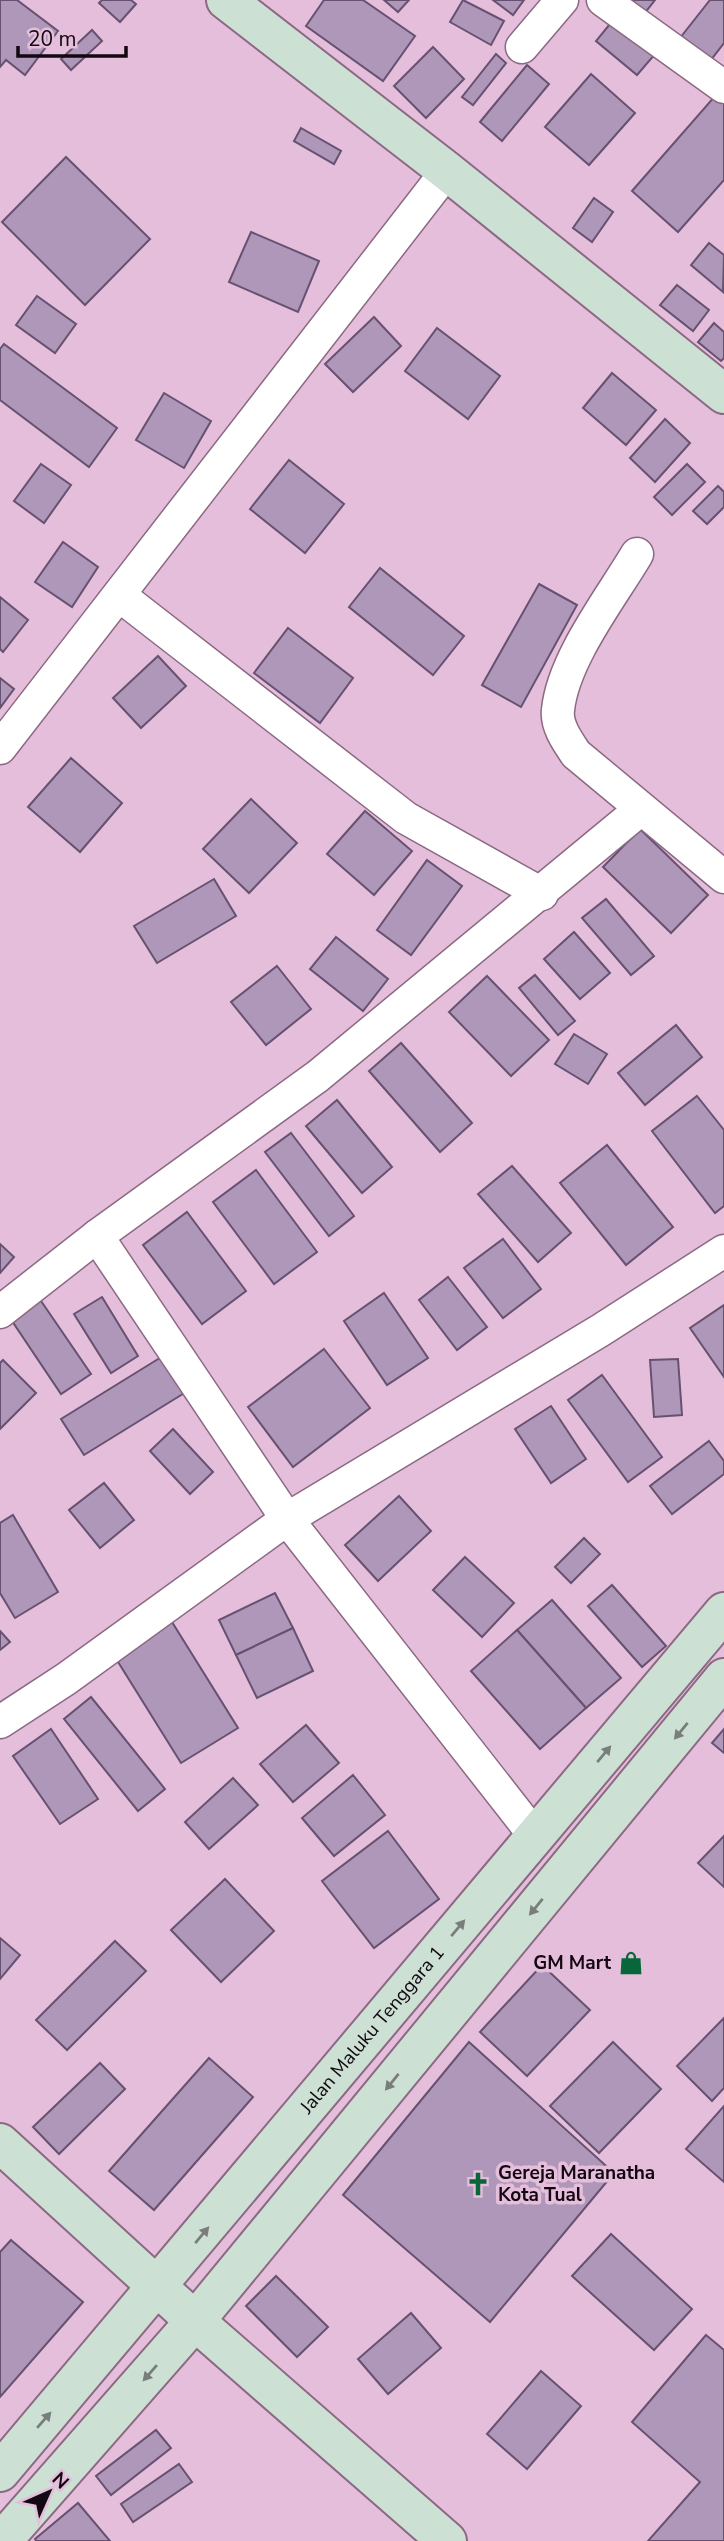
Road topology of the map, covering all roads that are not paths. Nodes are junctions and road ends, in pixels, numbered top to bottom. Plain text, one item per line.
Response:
1 (226, 0) edge
2 (562, 0) edge
3 (603, 0) edge
4 (522, 47) dead end
5 (724, 87) edge
6 (447, 171) junction
7 (724, 394) edge
8 (636, 554) dead end
9 (119, 595) junction
10 (0, 748) edge
11 (641, 809) junction
12 (724, 877) edge
13 (542, 894) junction
14 (97, 1236) junction
15 (724, 1251) edge
16 (0, 1312) edge
17 (287, 1519) junction
18 (724, 1612) edge
19 (724, 1678) edge
20 (0, 1722) edge
21 (535, 1836) junction
22 (0, 2143) edge
23 (159, 2287) junction
24 (195, 2321) junction
25 (0, 2472) edge
26 (2, 2541) edge
27 (447, 2541) edge

1 - 6 main road
2 - 4 street
3 - 5 street
6 - 7 main road
6 - 9 street
8 - 11 street
9 - 10 street
9 - 13 street
11 - 12 street
11 - 13 street
13 - 14 street
14 - 16 street
14 - 17 street
15 - 17 street
17 - 20 street
17 - 21 street
21 -> 18 main road, Jalan Maluku Tenggara 1
19 -> 24 main road
23 -> 21 main road, Jalan Maluku Tenggara 1
22 - 23 main road
23 - 24 main road
25 -> 23 main road, Jalan Maluku Tenggara 1
24 -> 26 main road
24 - 27 main road

